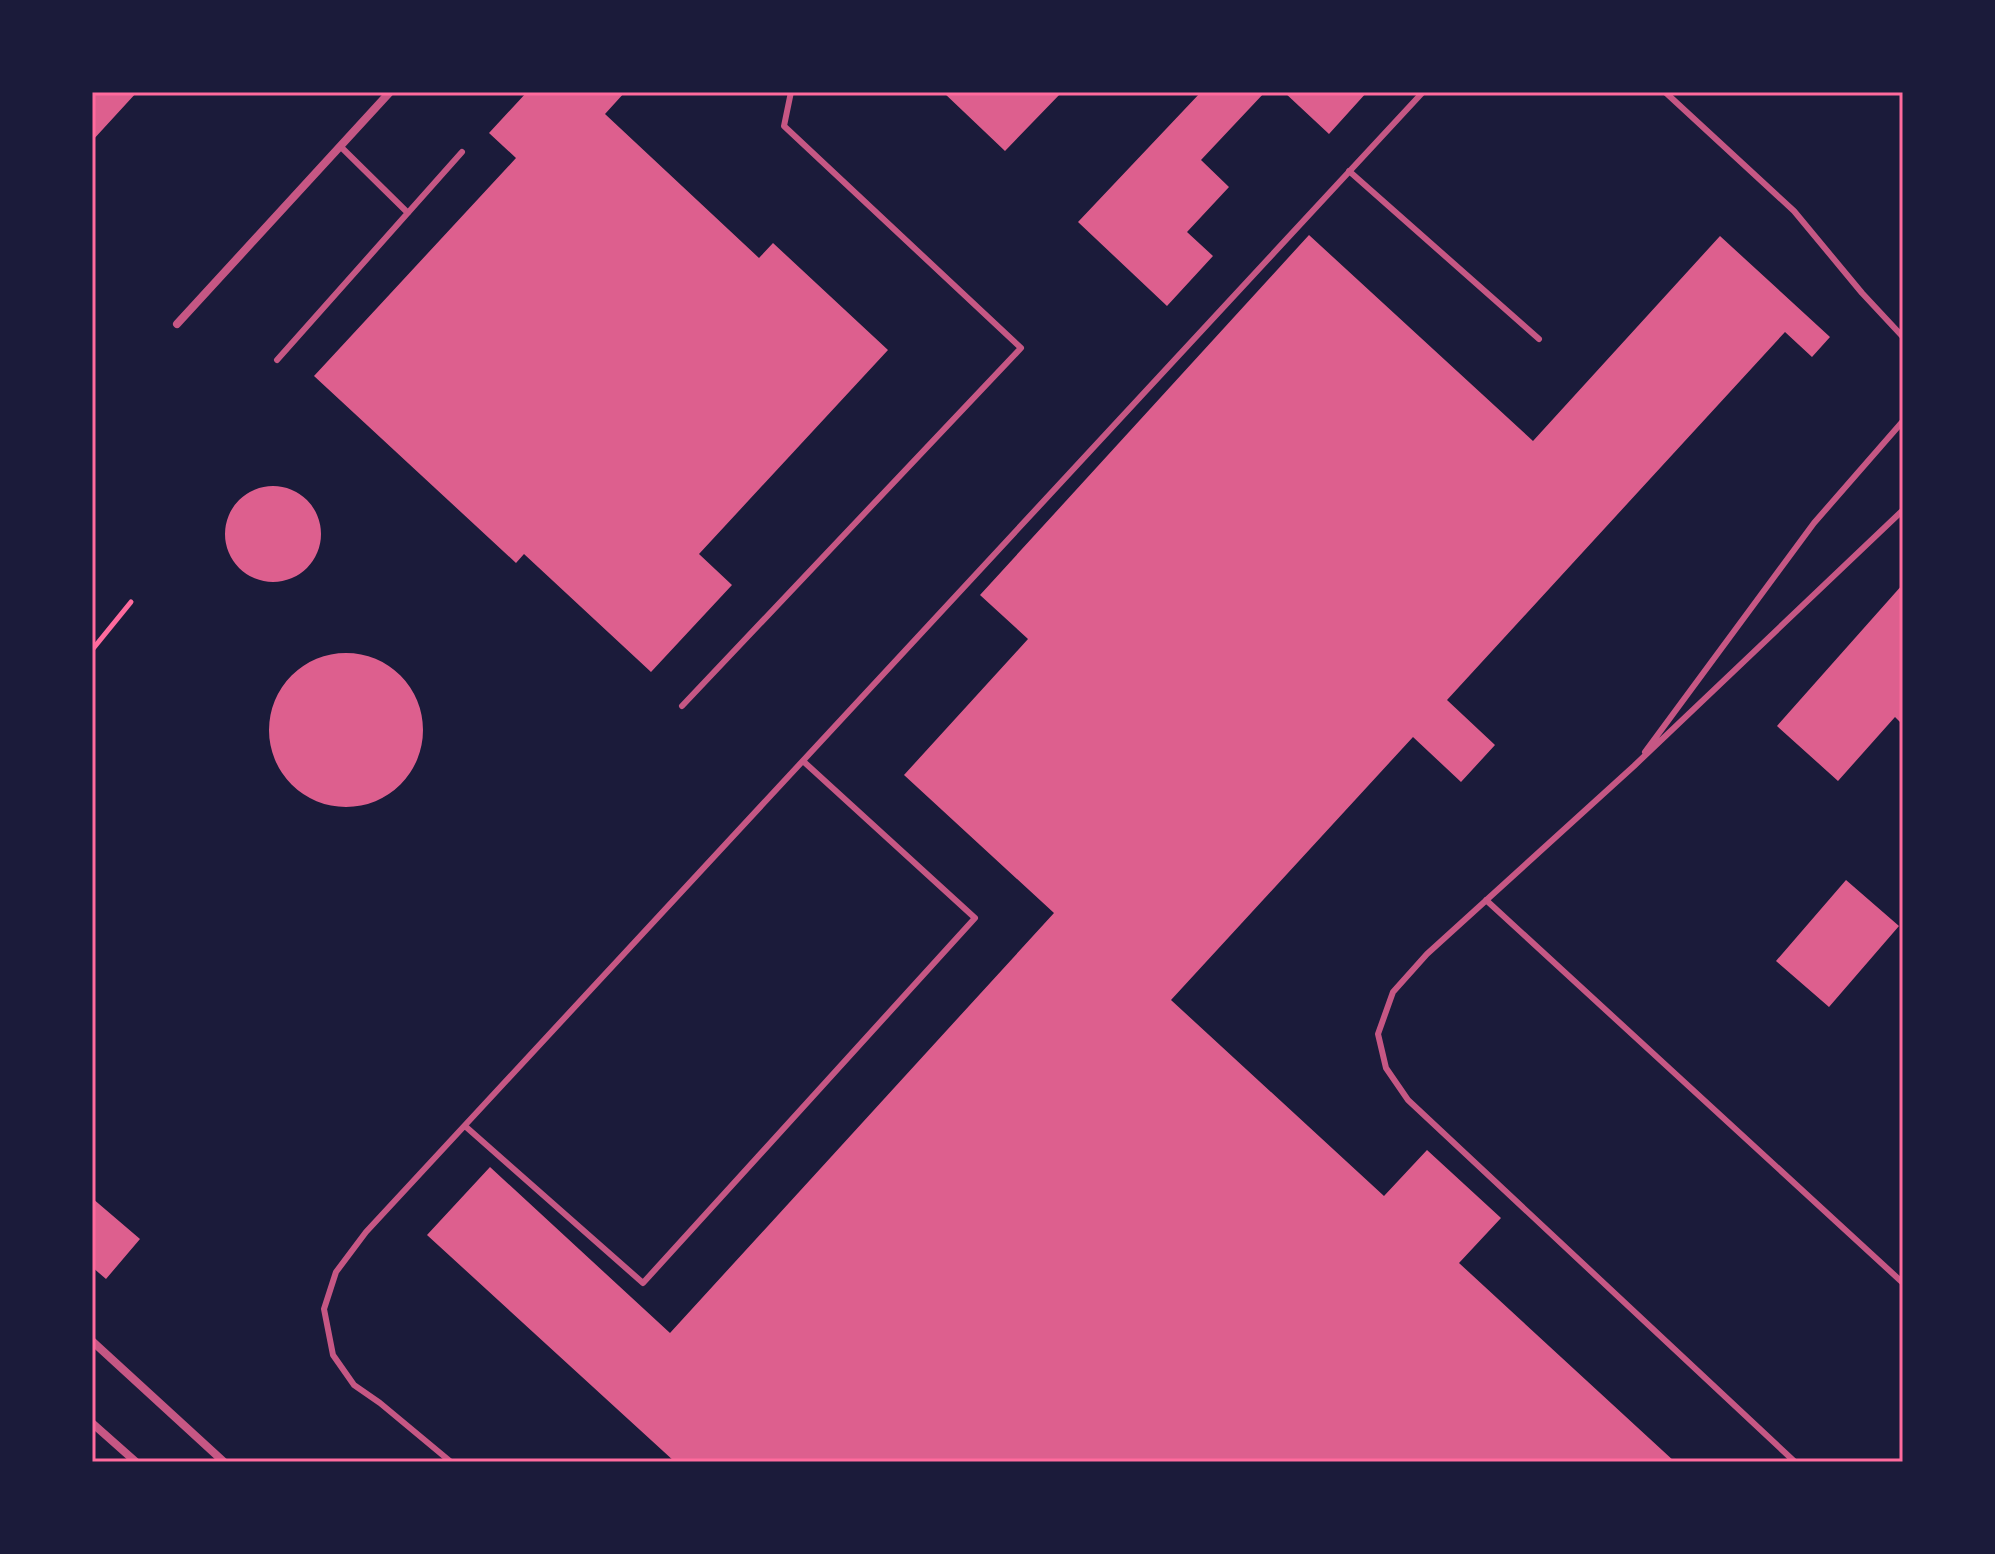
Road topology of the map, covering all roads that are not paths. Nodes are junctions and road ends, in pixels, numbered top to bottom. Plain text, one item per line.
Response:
1 (390, 92) edge
2 (791, 92) edge
3 (1423, 92) edge
4 (1665, 92) edge
5 (340, 146) junction
6 (462, 152) dead end
7 (1349, 171) junction
8 (408, 213) junction
9 (177, 324) dead end
10 (1903, 337) edge
11 (1539, 339) dead end
12 (277, 360) dead end
13 (1903, 421) edge
14 (1903, 510) edge
15 (682, 706) dead end
16 (803, 761) junction
17 (1634, 766) junction
18 (1486, 900) junction
19 (465, 1126) junction
20 (1903, 1283) edge
21 (92, 1341) edge
22 (92, 1423) edge
23 (136, 1462) edge
24 (224, 1462) edge
25 (451, 1462) edge
26 (1795, 1462) edge

1 - 5 street
2 - 15 lane
3 - 7 lane
4 - 10 lane
5 - 8 lane
5 - 9 street
6 - 8 lane
7 - 11 lane
7 - 16 lane
8 - 12 lane
13 - 17 lane
14 - 17 lane
16 - 19 lane
16 - 19 lane
17 - 18 lane
18 - 20 lane
18 - 26 lane
19 - 25 lane
21 - 24 street
22 - 23 street

